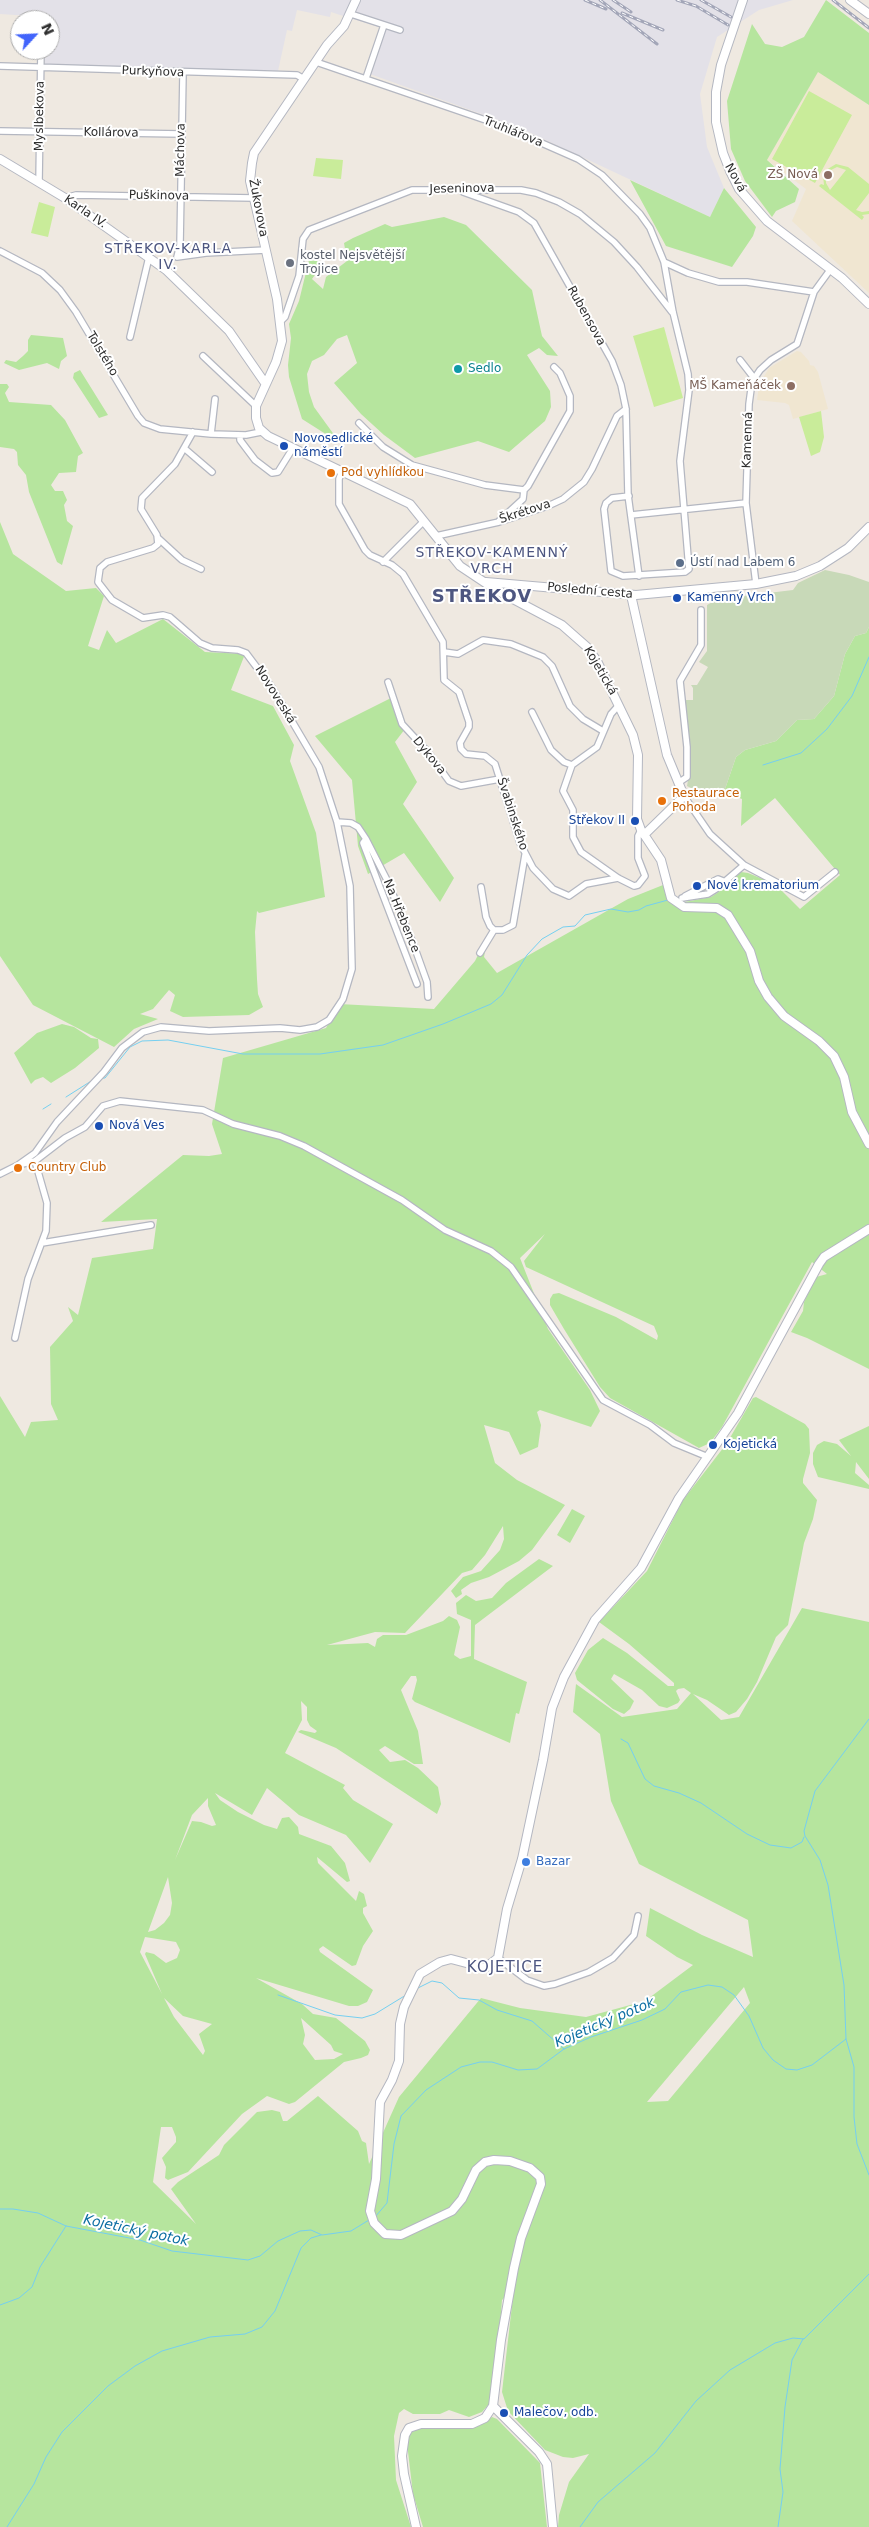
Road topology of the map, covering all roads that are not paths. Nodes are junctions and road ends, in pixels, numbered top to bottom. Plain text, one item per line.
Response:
1 (356, 0) edge
2 (744, 0) edge
3 (850, 0) edge
4 (859, 0) edge
5 (869, 13) edge
6 (351, 14) junction
7 (384, 25) junction
8 (400, 30) dead end
9 (41, 60) edge
10 (316, 62) junction
11 (0, 66) edge
12 (41, 69) junction
13 (182, 72) junction
14 (366, 78) junction
15 (304, 79) junction
16 (0, 131) edge
17 (40, 131) junction
18 (182, 134) junction
19 (0, 159) edge
20 (39, 182) junction
21 (459, 190) junction
22 (181, 196) junction
23 (66, 198) junction
24 (254, 198) junction
25 (266, 250) junction
26 (0, 251) edge
27 (149, 257) junction
28 (664, 262) junction
29 (830, 270) junction
30 (814, 292) junction
31 (869, 304) edge
32 (672, 312) junction
33 (280, 322) junction
34 (130, 337) dead end
35 (203, 356) dead end
36 (740, 360) dead end
37 (554, 367) dead end
38 (754, 378) junction
39 (265, 384) junction
40 (215, 399) dead end
41 (256, 406) junction
42 (626, 409) junction
43 (359, 423) dead end
44 (192, 432) junction
45 (261, 432) junction
46 (211, 434) junction
47 (240, 435) junction
48 (184, 448) junction
49 (293, 448) junction
50 (342, 471) junction
51 (212, 472) dead end
52 (524, 490) junction
53 (628, 496) junction
54 (746, 503) junction
55 (683, 509) junction
56 (631, 515) junction
57 (424, 521) junction
58 (499, 522) junction
59 (869, 527) edge
60 (436, 536) junction
61 (158, 538) junction
62 (383, 562) junction
63 (201, 569) dead end
64 (639, 576) junction
65 (484, 582) junction
66 (756, 584) junction
67 (631, 595) junction
68 (701, 610) dead end
69 (444, 652) junction
70 (388, 682) dead end
71 (619, 705) junction
72 (532, 712) dead end
73 (603, 731) junction
74 (572, 765) junction
75 (500, 779) junction
76 (678, 783) junction
77 (684, 796) junction
78 (337, 822) junction
79 (643, 832) junction
80 (366, 839) junction
81 (525, 855) junction
82 (744, 865) junction
83 (835, 872) dead end
84 (618, 878) junction
85 (481, 887) dead end
86 (673, 901) junction
87 (494, 930) junction
88 (480, 953) dead end
89 (417, 984) dead end
90 (428, 997) dead end
91 (869, 1144) edge
92 (36, 1161) junction
93 (18, 1165) junction
94 (0, 1174) edge
95 (151, 1225) dead end
96 (869, 1230) edge
97 (42, 1243) junction
98 (15, 1338) dead end
99 (708, 1456) junction
100 (638, 1916) dead end
101 (498, 1958) junction
102 (493, 2406) junction
103 (416, 2527) edge
104 (553, 2527) edge

1 - 6 street, Žukovova
2 - 29 street, Nová
3 - 5 street
4 - 5 street
6 - 7 street
6 - 10 street, Žukovova
7 - 8 street
7 - 14 street
9 - 12 street, Myslbekova
10 - 14 street, Truhlářova
10 - 15 street, Žukovova
11 - 12 street, Purkyňova
12 - 13 street, Purkyňova
12 - 17 street, Myslbekova
13 - 15 street, Purkyňova
13 - 18 street, Máchova
14 - 28 street, Truhlářova
15 - 24 street, Žukovova
16 - 17 street, Kollárova
17 - 18 street, Kollárova
17 - 20 street, Myslbekova
18 - 22 street, Máchova
19 - 20 street, Karla IV.
20 - 23 street, Karla IV.
21 - 32 street, Jeseninova
21 - 33 street, Jeseninova
21 - 42 street, Rubensova
22 - 23 street, Puškinova
22 - 24 street, Puškinova
22 - 25 street, Máchova
23 - 27 street, Karla IV.
24 - 25 street, Žukovova
25 - 33 street, Žukovova
26 - 44 street, Tolstého
27 - 34 street
27 - 39 street, Karla IV.
28 - 30 street
28 - 32 street, Truhlářova
29 - 30 street
29 - 31 street, Nová
30 - 38 street
32 - 55 street, Truhlářova
33 - 39 street, Žukovova
35 - 41 street
36 - 38 street
37 - 52 street
38 - 54 street, Kamenná
39 - 41 street
40 - 46 street
41 - 45 street
42 - 53 street, Rubensova
42 - 58 street, Škrétova
43 - 52 street
44 - 46 street, Tolstého
44 - 48 street
45 - 47 street
45 - 49 street
46 - 47 street
47 - 49 street
48 - 51 street
48 - 61 street
49 - 50 street, Kojetická
50 - 57 street, Kojetická
50 - 62 street, Švabinského
52 - 58 street
53 - 56 street, Rubensova
53 - 64 street
54 - 55 street
54 - 66 street
55 - 56 street
55 - 64 street, Truhlářova
56 - 64 street, Rubensova
57 - 60 street, Kojetická
57 - 62 street
58 - 60 street, Škrétova
59 - 66 street
60 - 65 street, Kojetická
61 - 63 street
61 - 78 street, Novoveská
62 - 69 street, Švabinského
65 - 67 street, Poslední cesta
65 - 71 street, Kojetická
66 - 67 street, Poslední cesta
67 - 76 street
68 - 76 street
69 - 73 street
69 - 75 street, Švabinského
70 - 75 street, Dykova
71 - 73 street
71 - 79 street, Kojetická
72 - 74 street
73 - 74 street
74 - 84 street
75 - 81 street, Švabinského
76 - 77 street
77 - 79 street
77 - 82 street
78 - 80 street, Na Hřebence
78 - 93 street, Novoveská
79 - 84 street, Švabinského
79 - 86 street, Kojetická
80 - 89 street, Na Hřebence
80 - 90 street, Na Hřebence
81 - 84 street, Švabinského
81 - 87 street
82 - 83 street
82 - 86 street
85 - 87 street
86 - 91 street
87 - 88 street
92 - 93 street
92 - 97 street
92 - 99 street
93 - 94 street
95 - 97 street
96 - 99 street
97 - 98 street
99 - 101 street
100 - 101 street
101 - 102 street
102 - 103 street
102 - 104 street

